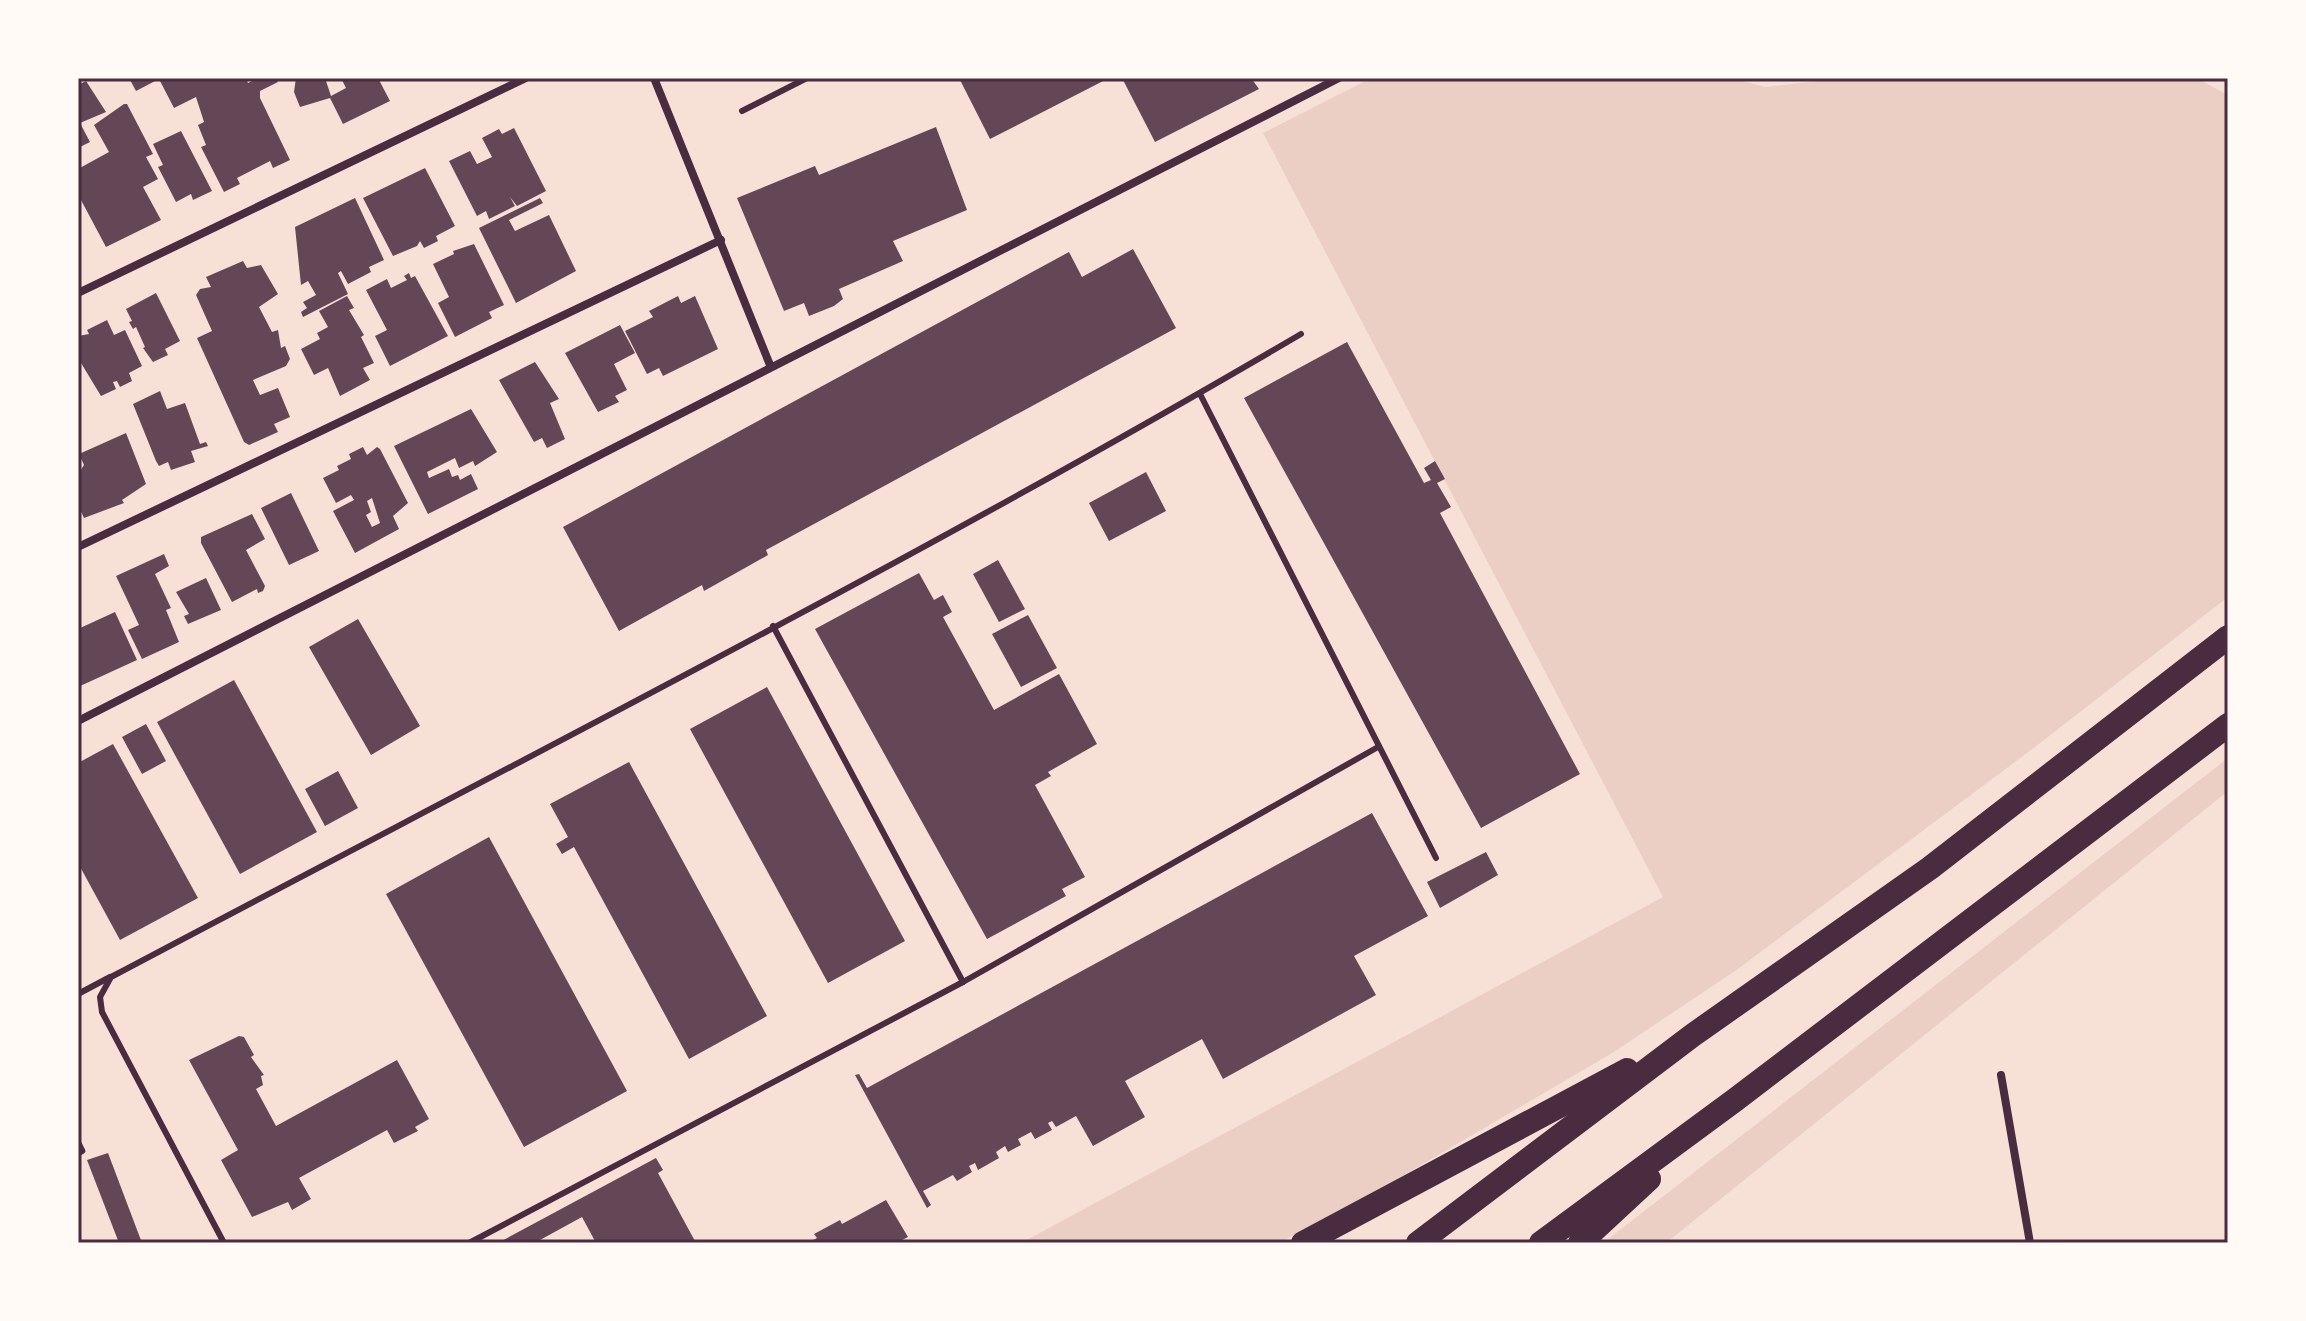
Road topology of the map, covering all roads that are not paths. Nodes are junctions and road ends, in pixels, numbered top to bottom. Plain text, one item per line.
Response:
1 (526, 78) edge
2 (654, 78) edge
3 (807, 78) edge
4 (1339, 78) edge
5 (742, 111) dead end
6 (721, 240) junction
7 (78, 293) edge
8 (1301, 334) dead end
9 (770, 365) junction
10 (1200, 394) junction
11 (78, 547) edge
12 (773, 626) junction
13 (2228, 637) edge
14 (78, 721) edge
15 (2228, 725) edge
16 (1378, 747) junction
17 (1436, 858) dead end
18 (111, 977) junction
19 (963, 982) junction
20 (78, 994) edge
21 (1693, 1035) junction
22 (2001, 1075) dead end
23 (1735, 1100) junction
24 (224, 1243) edge
25 (469, 1243) edge
26 (1303, 1243) edge
27 (1418, 1243) edge
28 (1541, 1243) edge
29 (1580, 1243) edge
30 (2030, 1243) edge

1 - 7 street
2 - 6 street
3 - 5 lane
4 - 9 street
6 - 9 street
6 - 11 street
8 - 10 lane
9 - 14 street
10 - 12 lane
10 - 16 lane
12 - 18 lane
12 - 19 lane
13 - 21 highway
15 - 23 highway
16 - 17 lane
16 - 19 lane
18 - 20 lane
18 - 24 lane
19 - 25 lane
21 - 26 highway
21 - 27 highway
22 - 30 street
23 - 28 highway
23 - 29 highway

